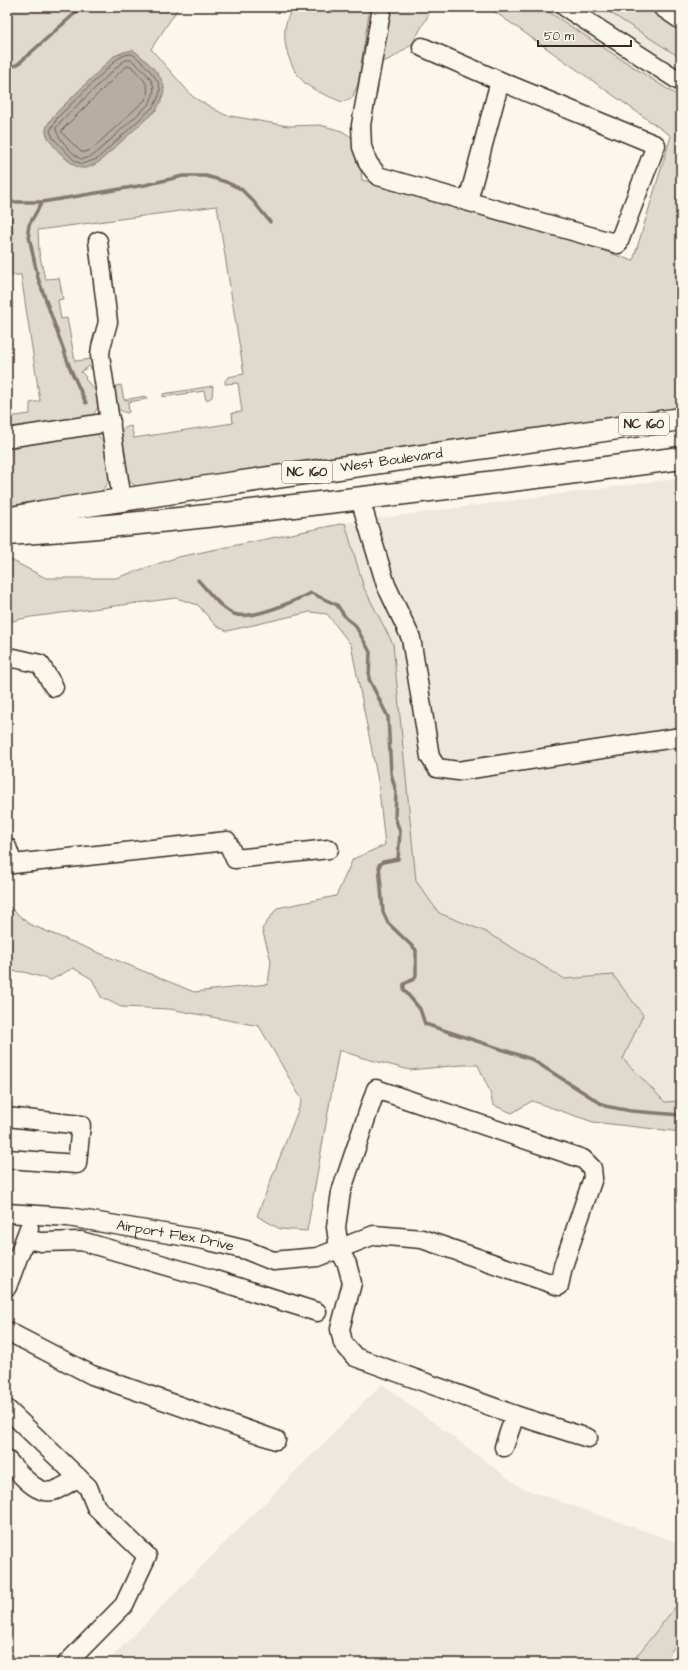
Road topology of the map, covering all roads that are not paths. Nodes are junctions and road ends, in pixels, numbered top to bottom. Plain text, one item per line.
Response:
1 (382, 7) edge
2 (565, 7) edge
3 (662, 7) edge
4 (681, 20) edge
5 (422, 46) dead end
6 (500, 81) junction
7 (681, 82) edge
8 (468, 201) junction
9 (98, 241) dead end
10 (681, 419) edge
11 (111, 422) junction
12 (7, 438) edge
13 (681, 458) edge
14 (360, 499) junction
15 (122, 500) junction
16 (7, 519) edge
17 (7, 534) edge
18 (7, 660) edge
19 (54, 687) dead end
20 (681, 737) edge
21 (7, 847) edge
22 (329, 849) dead end
23 (7, 1117) edge
24 (7, 1159) edge
25 (7, 1213) edge
26 (34, 1215) junction
27 (25, 1239) junction
28 (339, 1248) junction
29 (7, 1287) edge
30 (317, 1312) dead end
31 (7, 1331) edge
32 (7, 1409) edge
33 (515, 1415) junction
34 (588, 1438) dead end
35 (276, 1440) dead end
36 (504, 1447) dead end
37 (7, 1460) edge
38 (78, 1477) junction
39 (67, 1663) edge

1 - 8 street
2 - 7 street
3 - 4 street
5 - 6 street
6 - 8 street
6 - 8 street
9 - 11 street
10 - 15 main road, West Boulevard / NC 160
11 - 12 street
11 - 15 street
13 - 14 main road, NC 160
14 - 17 main road, NC 160
14 - 20 street
15 - 16 main road, West Boulevard / NC 160
18 - 19 street
21 - 22 street
23 - 24 street
25 - 26 street, Airport Flex Drive
26 - 27 street
26 - 28 street, Airport Flex Drive
27 - 29 street
27 - 30 street
28 - 28 street, Airport Flex Drive
28 - 33 street
31 - 35 street
32 - 38 street
33 - 34 street
33 - 36 street
37 - 38 street
38 - 39 street

